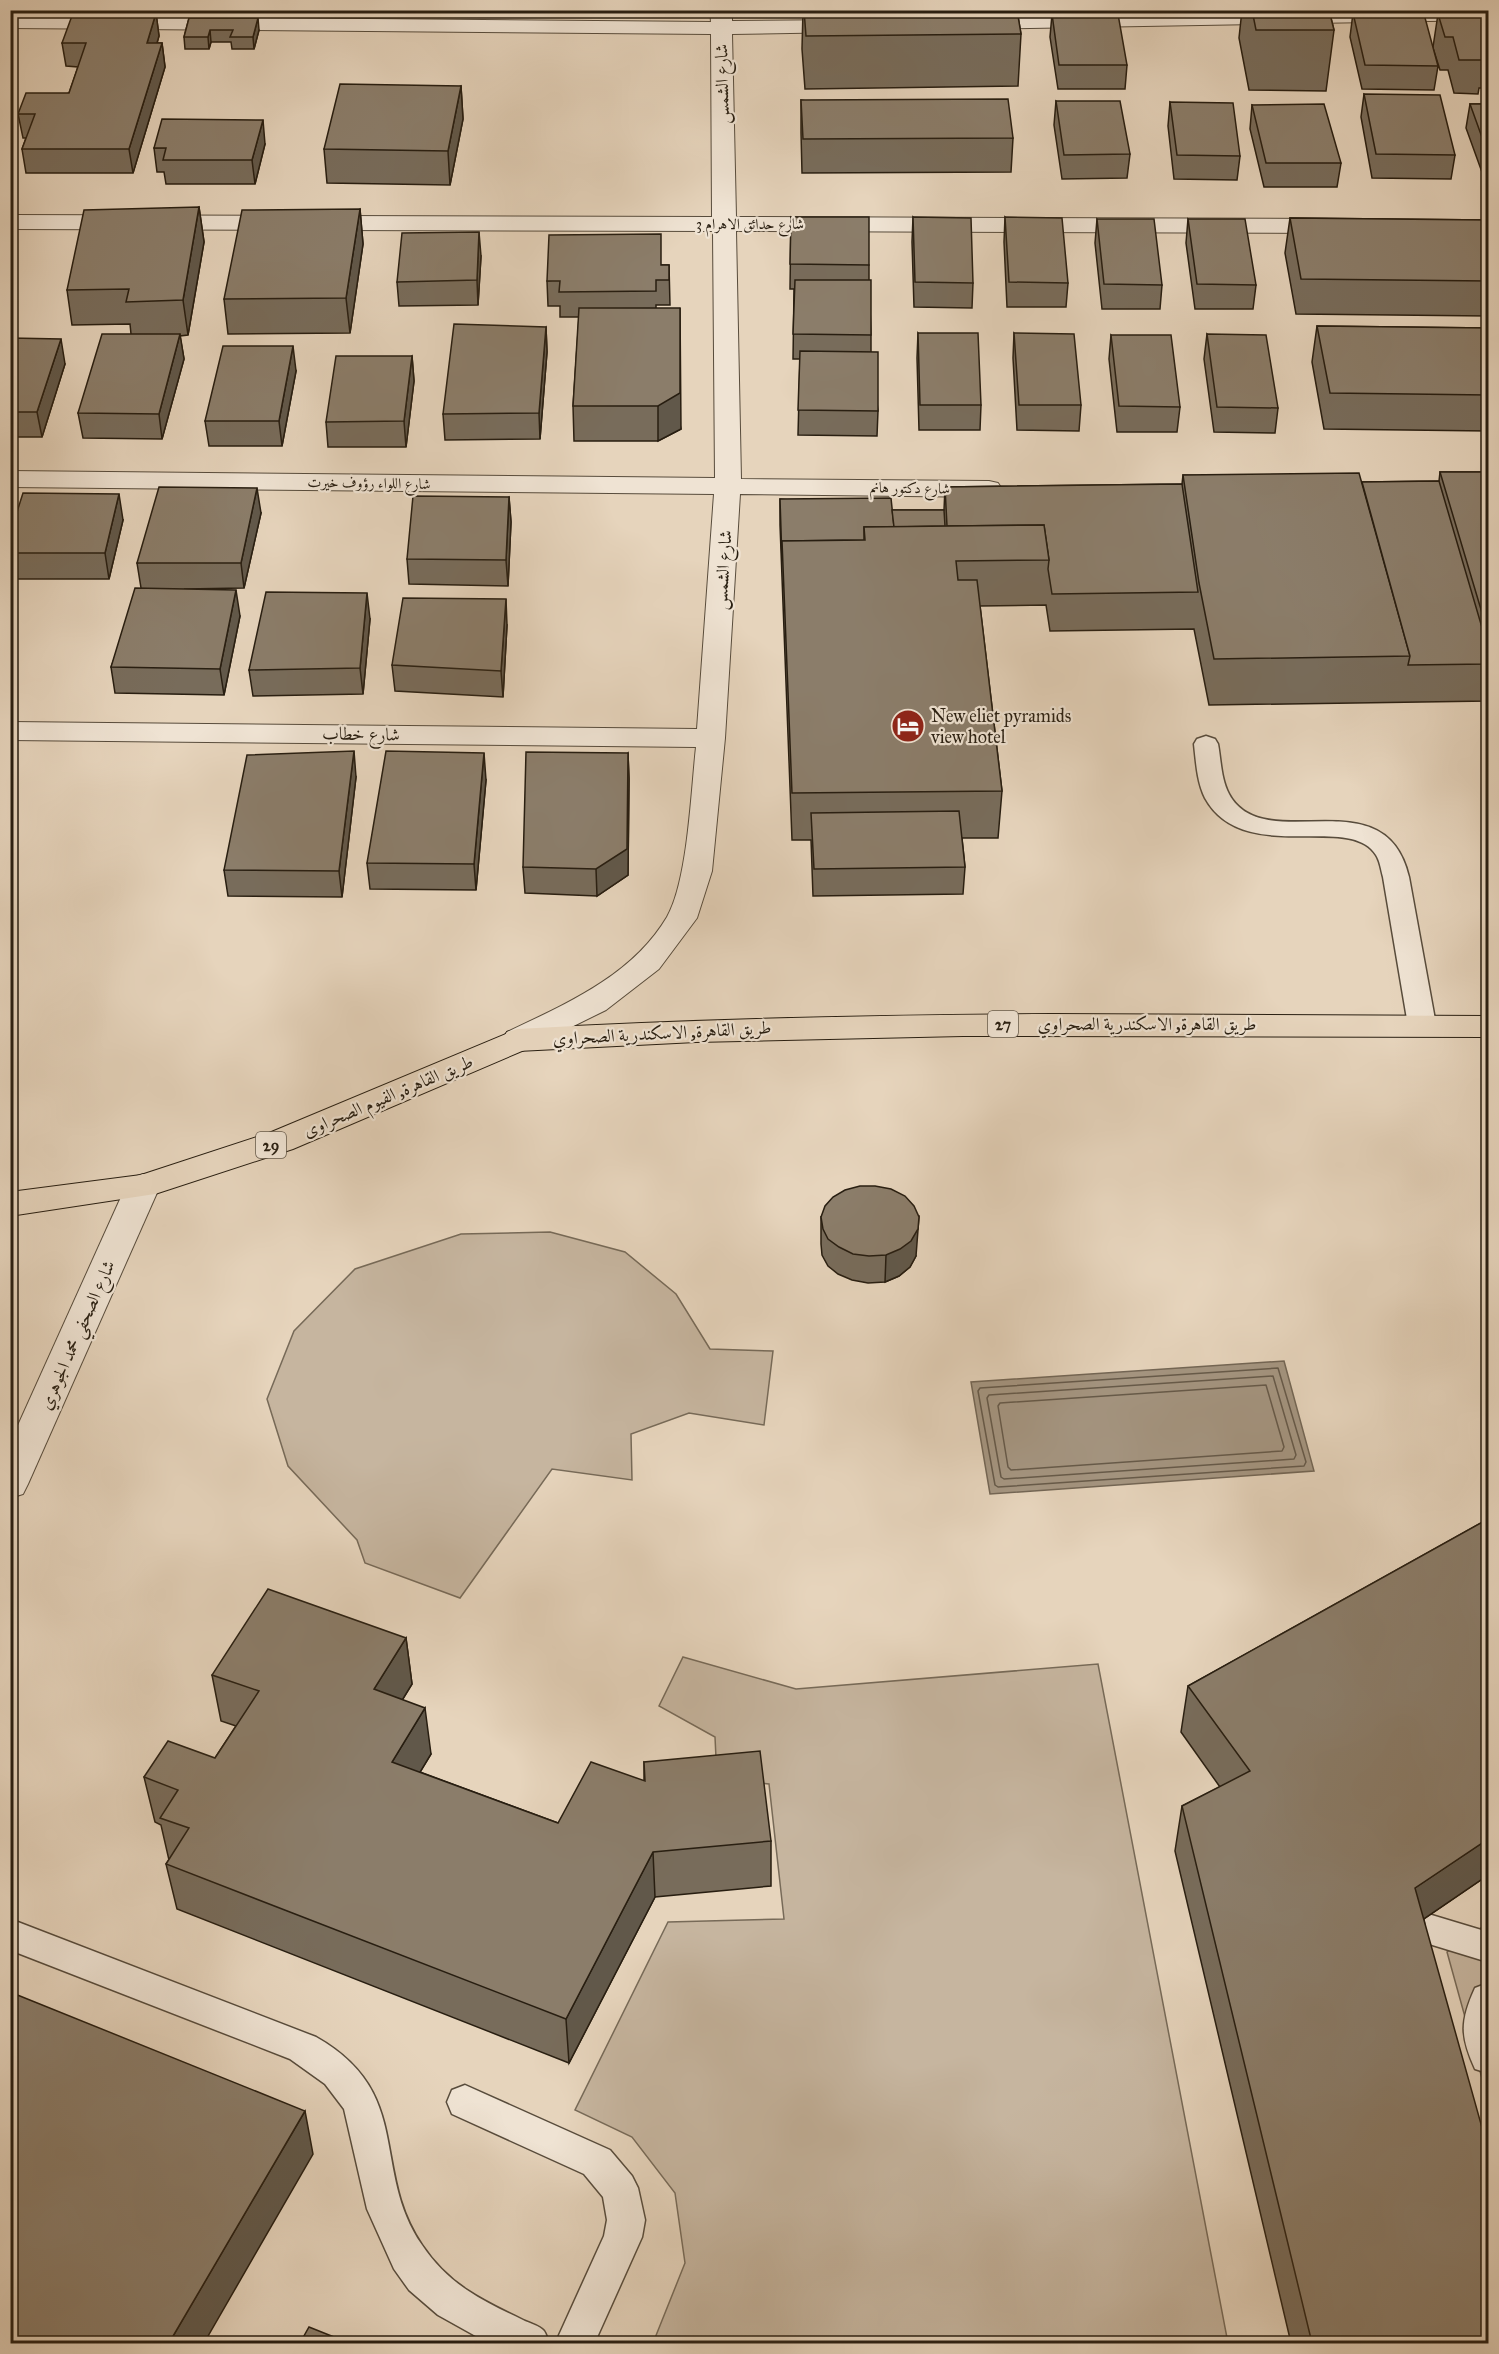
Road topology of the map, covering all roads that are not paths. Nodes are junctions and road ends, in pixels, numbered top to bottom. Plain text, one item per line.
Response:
1 (1488, 14) edge
2 (721, 19) edge
3 (10, 22) edge
4 (949, 24) edge
5 (865, 25) edge
6 (10, 222) edge
7 (724, 224) junction
8 (1357, 226) edge
9 (10, 479) edge
10 (728, 486) junction
11 (1013, 489) edge
12 (10, 731) edge
13 (711, 738) junction
14 (1206, 744) dead end
15 (1422, 1025) junction
16 (1488, 1027) edge
17 (519, 1040) junction
18 (143, 1186) junction
19 (10, 1204) edge
20 (10, 1484) edge
21 (1415, 1925) edge
22 (10, 1934) edge
23 (1488, 1947) edge
24 (1488, 1999) edge
25 (1488, 2057) edge
26 (465, 2102) dead end
27 (530, 2343) edge
28 (574, 2343) edge

1 - 4 street
2 - 3 street
2 - 5 street
2 - 7 street, شارع الشمس
6 - 7 street, شارع حدائق الاهرام 3
7 - 8 street, شارع حدائق الاهرام 3
7 - 10 street, شارع الشمس
9 - 10 street, شارع اللواء رؤوف خيرت
10 - 11 street, شارع دكتور هانم
10 - 13 street, شارع الشمس
12 - 13 street, شارع خطاب
13 - 17 street, شارع الشمس
14 - 15 lane
15 - 16 main road, طريق القاهرة, الاسكندرية الصحراوي / 27
15 - 17 main road, طريق القاهرة, الاسكندرية الصحراوي / 27
17 - 18 main road, طريق القاهرة, الفيوم الصحراوى / 29
18 - 19 main road, طريق القاهرة, الفيوم الصحراوى / 29
18 - 20 street, شارع الصحفي محمد الجوهري
21 - 23 lane
22 - 27 lane
24 - 25 lane
26 - 28 lane

